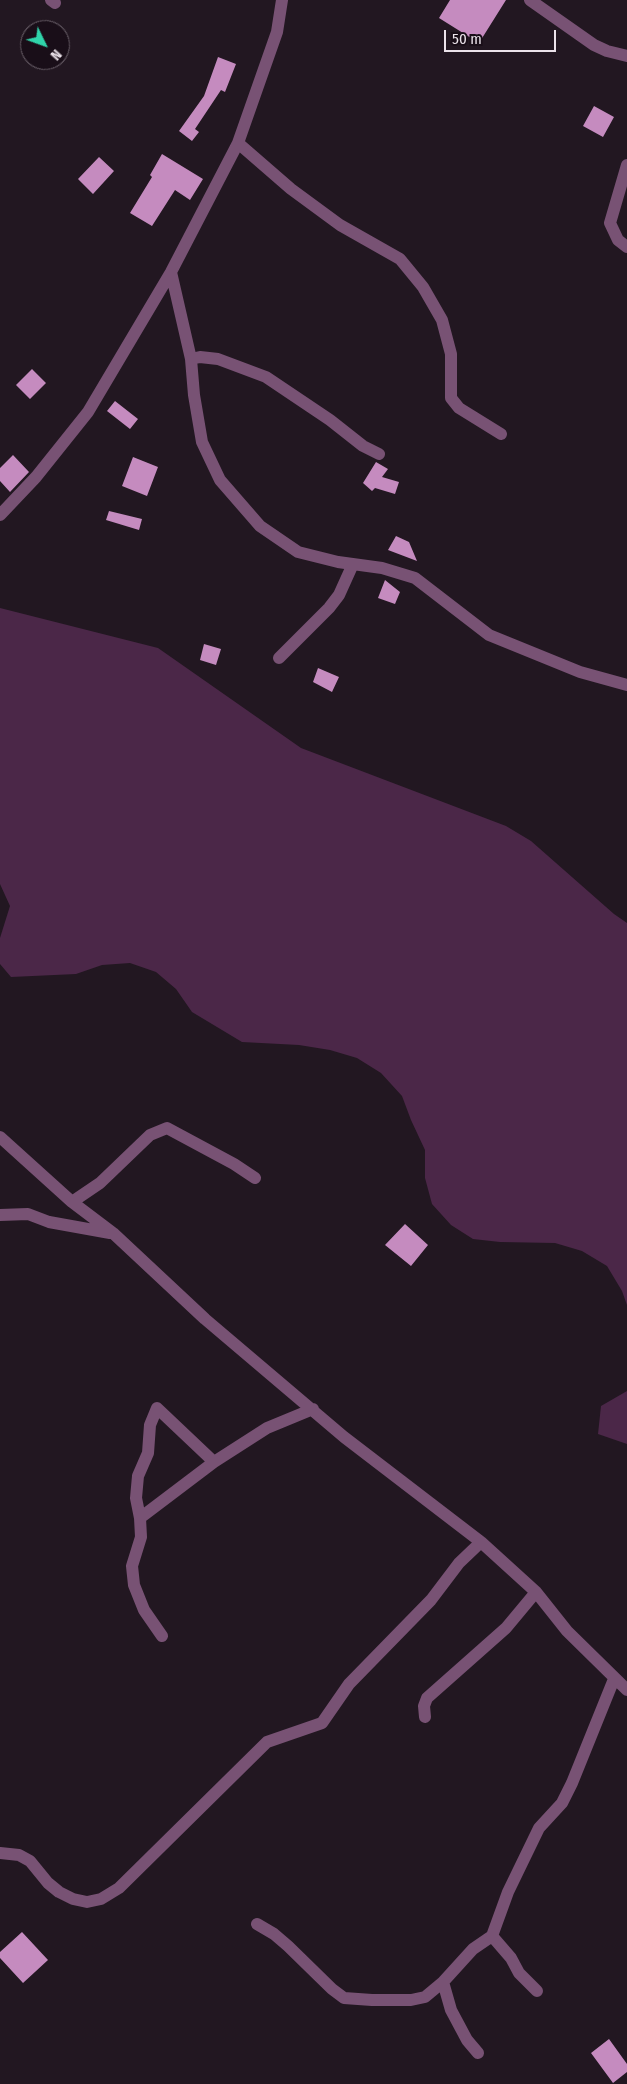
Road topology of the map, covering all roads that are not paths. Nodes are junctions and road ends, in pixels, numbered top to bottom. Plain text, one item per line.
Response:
1 (282, 0) edge
2 (530, 0) edge
3 (627, 56) edge
4 (238, 143) junction
5 (627, 164) edge
6 (627, 247) edge
7 (171, 272) junction
8 (191, 359) junction
9 (501, 434) dead end
10 (379, 454) dead end
11 (0, 515) edge
12 (353, 564) junction
13 (278, 658) dead end
14 (627, 685) edge
15 (0, 1137) edge
16 (255, 1178) dead end
17 (72, 1202) junction
18 (0, 1215) edge
19 (113, 1233) junction
20 (313, 1409) junction
21 (214, 1462) junction
22 (140, 1518) junction
23 (481, 1542) junction
24 (536, 1592) junction
25 (162, 1636) dead end
26 (614, 1679) junction
27 (627, 1690) edge
28 (424, 1716) dead end
29 (0, 1853) edge
30 (257, 1924) dead end
31 (492, 1936) junction
32 (443, 1982) junction
33 (537, 1991) dead end
34 (478, 2053) dead end

1 - 4 street
2 - 3 street
4 - 7 street
4 - 9 street
5 - 6 street
7 - 8 street
7 - 11 street
8 - 10 street
8 - 12 street
12 - 13 street
12 - 14 street
15 - 17 street
16 - 17 street
17 - 19 street
18 - 19 street
19 - 20 street
20 - 21 street
20 - 23 street
21 - 22 street
21 - 22 street
22 - 25 street
23 - 24 street
23 - 29 street
24 - 26 street
24 - 28 street
26 - 27 street
26 - 31 street
30 - 32 street
31 - 32 street
31 - 33 street
32 - 34 street

